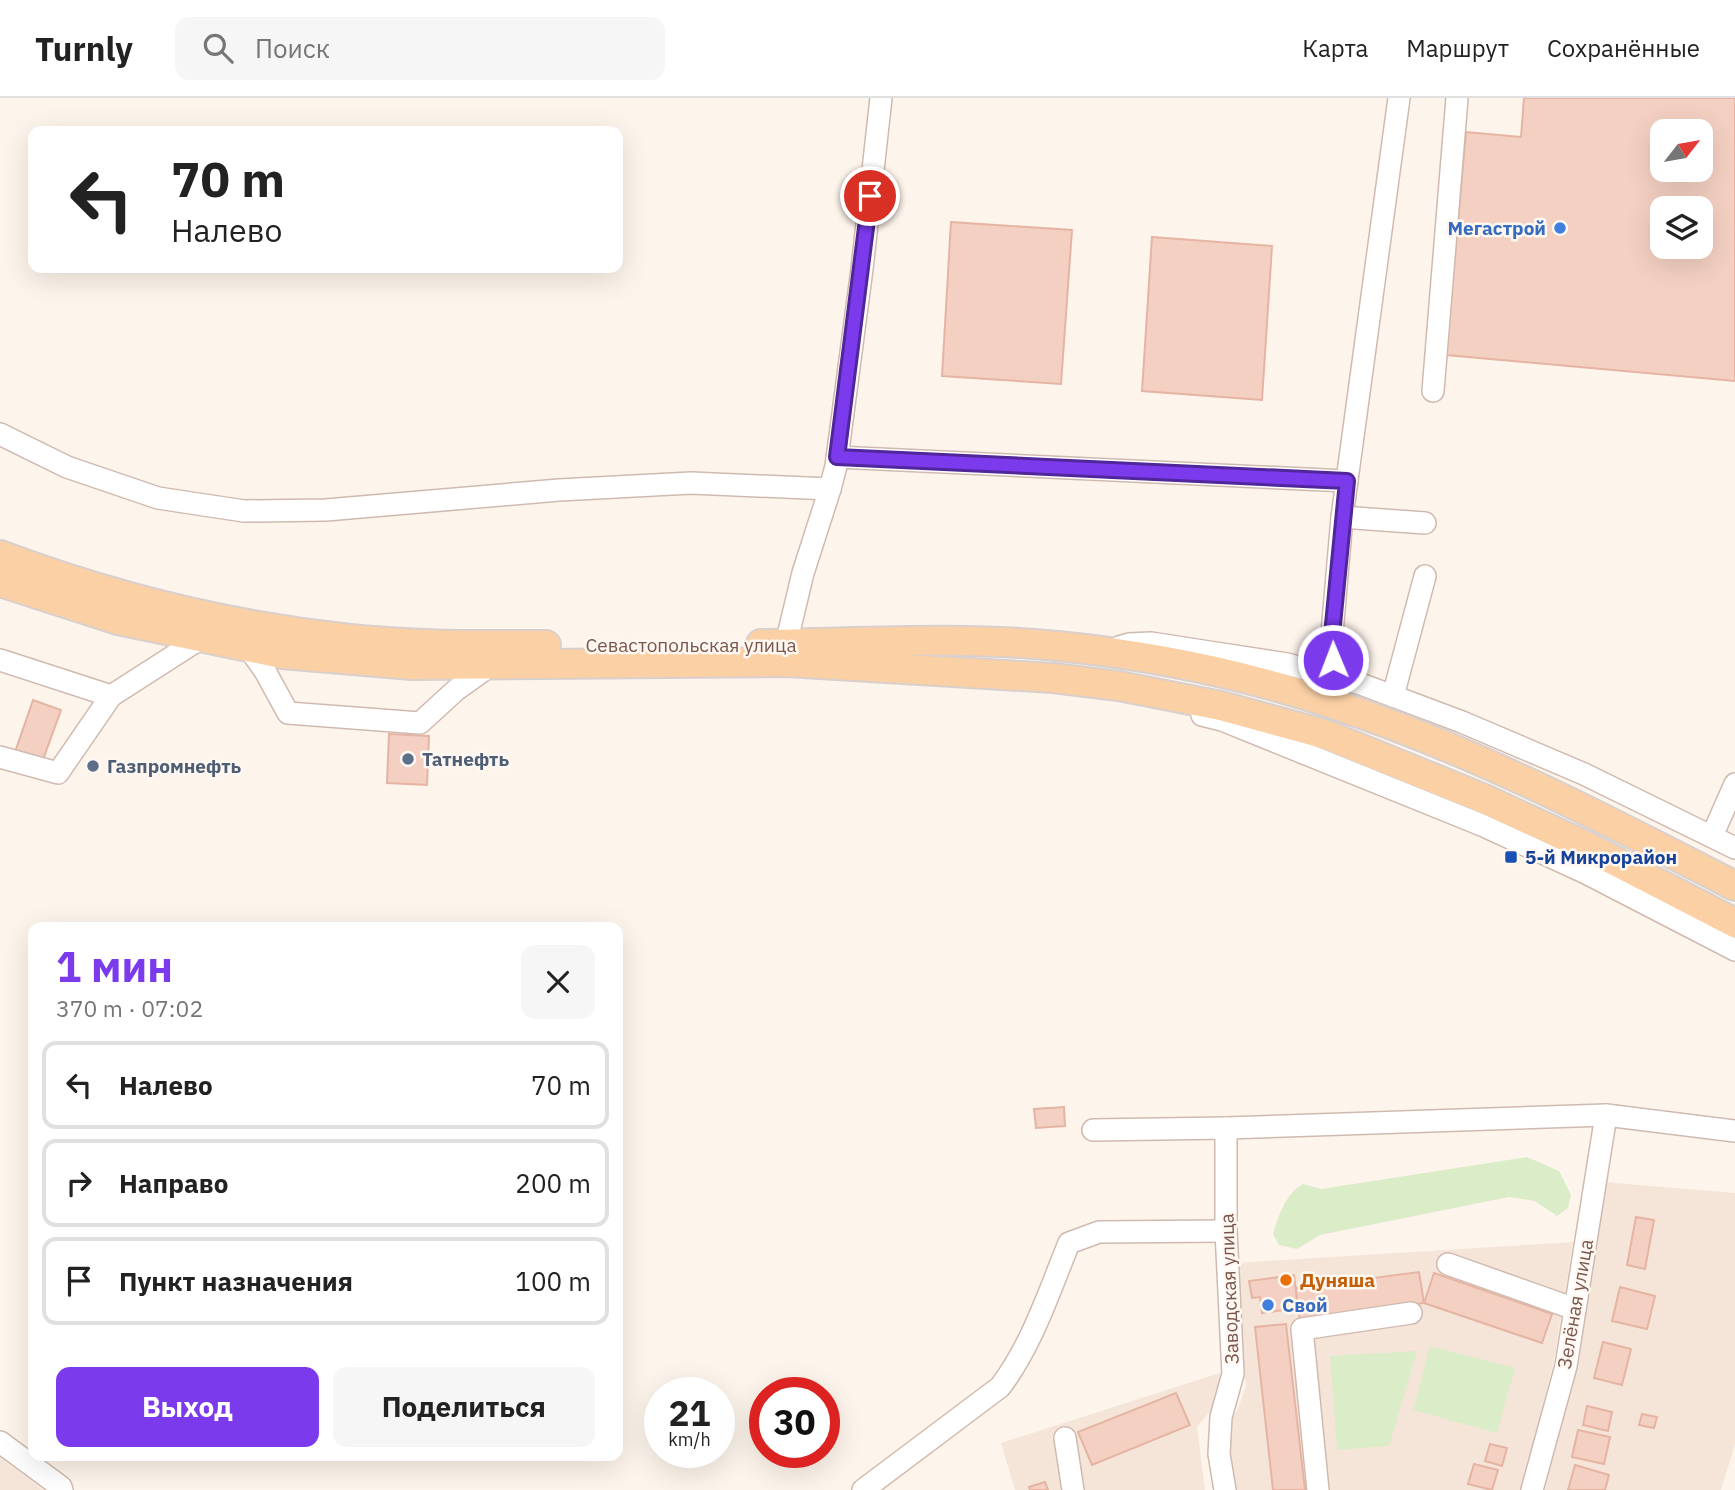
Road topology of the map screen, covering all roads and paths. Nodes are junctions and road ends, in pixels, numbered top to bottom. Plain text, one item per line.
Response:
1 (881, 98) edge
2 (1399, 98) edge
3 (1457, 98) edge
4 (1433, 391) dead end
5 (0, 434) edge
6 (837, 457) junction
7 (1347, 481) junction
8 (830, 489) junction
9 (1342, 517) junction
10 (1425, 523) dead end
11 (0, 555) edge
12 (1425, 576) dead end
13 (0, 582) edge
14 (203, 637) junction
15 (786, 644) junction
16 (248, 647) junction
17 (1105, 652) junction
18 (0, 660) edge
19 (491, 664) junction
20 (1335, 676) junction
21 (1104, 684) junction
22 (111, 696) junction
23 (1388, 709) junction
24 (0, 757) edge
25 (1735, 784) edge
26 (1712, 836) junction
27 (1735, 848) edge
28 (1735, 886) edge
29 (1735, 923) edge
30 (1735, 950) edge
31 (1606, 1115) junction
32 (1226, 1128) junction
33 (1093, 1130) dead end
34 (1735, 1131) edge
35 (1226, 1231) junction
36 (1448, 1264) dead end
37 (1575, 1309) junction
38 (1411, 1313) dead end
39 (1065, 1438) dead end
40 (0, 1442) edge
41 (62, 1490) edge
42 (863, 1490) edge
43 (1073, 1490) edge
44 (1225, 1490) edge
45 (1318, 1490) edge
46 (1532, 1490) edge

1 - 6 street
2 - 7 street
3 - 4 street
5 - 8 street
6 - 7 street
6 - 8 street
7 - 9 street
8 - 15 street
9 - 10 street
9 - 20 street
11 - 15 main road, Севастопольская улица
12 - 23 street
13 - 14 main road, Севастопольская улица
14 - 16 main road, Севастопольская улица
14 - 22 street
15 - 17 main road, Севастопольская улица
16 - 19 main road, Севастопольская улица
16 - 19 street
17 - 20 street
17 - 23 main road, Севастопольская улица
18 - 22 street
19 - 21 main road, Севастопольская улица
20 - 23 street
21 - 29 main road, Севастопольская улица
21 - 30 street
22 - 24 street
23 - 26 street
23 - 28 main road, Севастопольская улица
25 - 26 street
26 - 27 street
31 - 32 street
31 - 34 street
31 - 37 street, Зелёная улица
32 - 33 street
32 - 35 street, Заводская улица
35 - 42 street
35 - 44 street, Заводская улица
36 - 37 street
37 - 46 street, Зелёная улица
38 - 45 street
39 - 43 street
40 - 41 street

